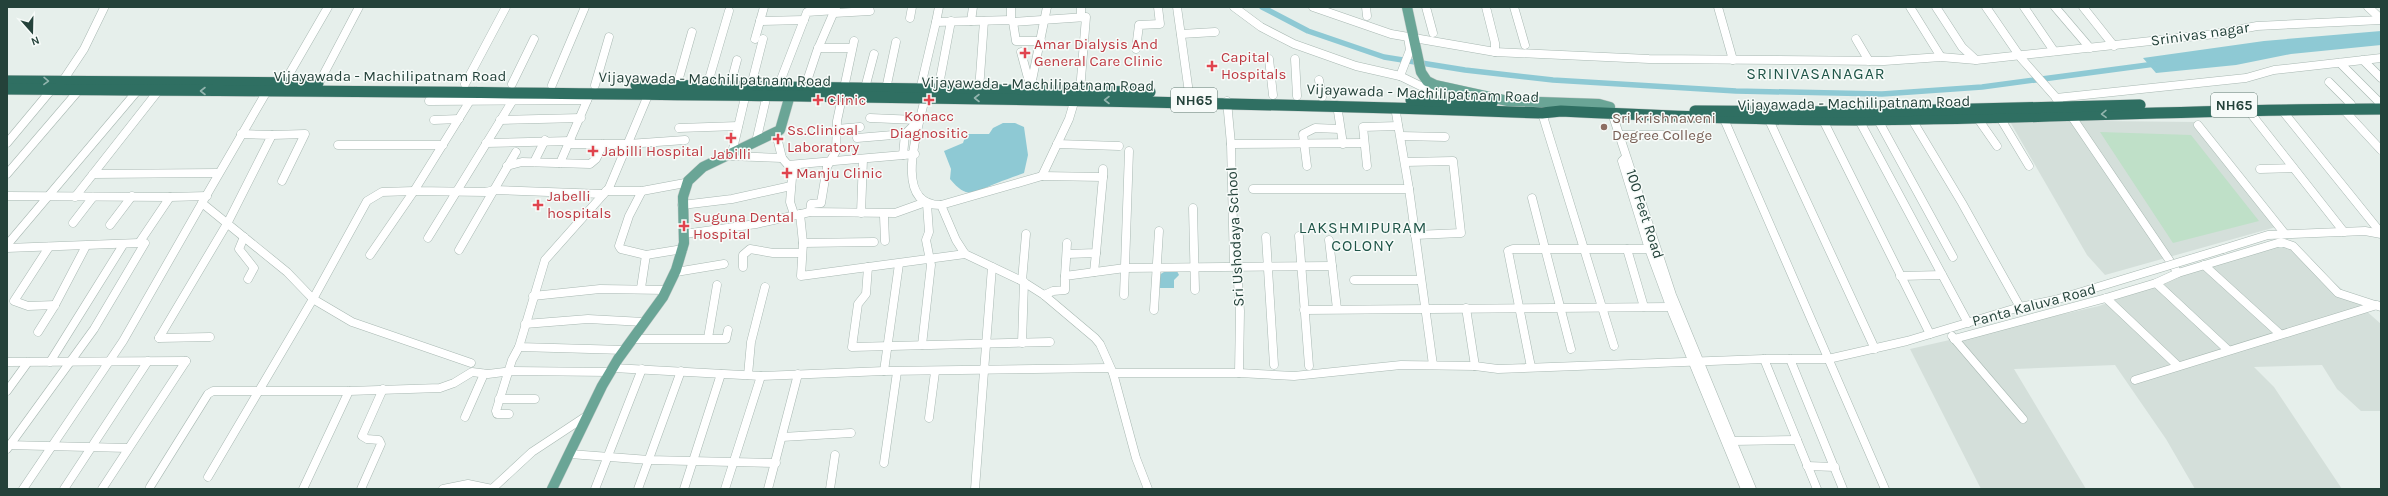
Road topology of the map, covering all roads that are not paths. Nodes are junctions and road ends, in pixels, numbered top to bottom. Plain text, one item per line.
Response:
1 (328, 7) edge
2 (358, 7) edge
3 (506, 7) edge
4 (585, 7) edge
5 (764, 7) edge
6 (912, 7) edge
7 (939, 7) edge
8 (973, 7) edge
9 (1011, 7) edge
10 (1047, 7) edge
11 (1081, 7) edge
12 (1158, 7) edge
13 (1177, 7) edge
14 (1234, 7) edge
15 (1313, 7) edge
16 (1366, 7) edge
17 (1408, 7) edge
18 (1426, 7) edge
19 (1486, 7) edge
20 (1514, 7) edge
21 (1718, 7) edge
22 (1910, 7) edge
23 (1936, 7) edge
24 (1986, 7) edge
25 (2024, 7) edge
26 (2055, 7) edge
27 (2083, 7) edge
28 (2368, 7) edge
29 (104, 8) dead end
30 (835, 10) edge
31 (729, 11) dead end
32 (870, 11) dead end
33 (1368, 16) dead end
34 (1081, 17) junction
35 (910, 18) dead end
36 (804, 20) junction
37 (1045, 20) junction
38 (2381, 20) edge
39 (760, 21) junction
40 (951, 21) junction
41 (971, 21) junction
42 (984, 21) junction
43 (1012, 21) junction
44 (936, 22) junction
45 (692, 32) dead end
46 (1215, 32) dead end
47 (1433, 33) dead end
48 (1181, 34) junction
49 (609, 38) dead end
50 (534, 39) dead end
51 (1856, 39) dead end
52 (755, 40) dead end
53 (763, 40) dead end
54 (1041, 41) junction
55 (896, 42) dead end
56 (1412, 42) junction
57 (1525, 45) dead end
58 (2114, 46) junction
59 (818, 48) junction
60 (2090, 48) junction
61 (1136, 50) dead end
62 (2054, 51) junction
63 (1021, 52) dead end
64 (1496, 52) junction
65 (874, 54) dead end
66 (2019, 55) junction
67 (1941, 57) junction
68 (2381, 58) edge
69 (1269, 59) dead end
70 (1296, 59) dead end
71 (738, 60) dead end
72 (1733, 60) junction
73 (1976, 60) junction
74 (2363, 60) junction
75 (1869, 61) junction
76 (2340, 63) junction
77 (1401, 74) junction
78 (2381, 78) edge
79 (1320, 80) dead end
80 (7, 81) edge
81 (62, 82) junction
82 (2329, 82) dead end
83 (284, 83) junction
84 (319, 83) junction
85 (466, 84) junction
86 (552, 85) junction
87 (677, 85) junction
88 (706, 86) junction
89 (730, 86) junction
90 (778, 86) junction
91 (805, 87) junction
92 (1031, 87) junction
93 (515, 88) junction
94 (865, 88) junction
95 (7, 89) edge
96 (52, 89) junction
97 (886, 89) junction
98 (79, 90) junction
99 (138, 90) junction
100 (160, 90) junction
101 (749, 90) junction
102 (792, 90) junction
103 (938, 90) junction
104 (979, 90) junction
105 (267, 91) junction
106 (843, 91) junction
107 (476, 92) junction
108 (591, 92) junction
109 (649, 93) junction
110 (1189, 93) junction
111 (922, 94) junction
112 (1078, 95) junction
113 (1273, 95) junction
114 (1297, 96) junction
115 (1322, 97) junction
116 (1487, 97) junction
117 (2056, 98) junction
118 (429, 101) dead end
119 (469, 101) junction
120 (512, 101) junction
121 (1227, 101) junction
122 (1440, 101) junction
123 (1464, 102) junction
124 (765, 103) dead end
125 (2381, 104) edge
126 (1337, 105) junction
127 (2063, 106) junction
128 (1395, 107) junction
129 (2347, 107) junction
130 (2281, 109) junction
131 (1611, 110) junction
132 (2248, 110) junction
133 (2381, 110) edge
134 (1542, 112) junction
135 (1659, 113) junction
136 (2070, 114) junction
137 (1976, 116) junction
138 (1999, 116) junction
139 (581, 118) junction
140 (870, 118) dead end
141 (1910, 118) junction
142 (459, 119) junction
143 (919, 119) junction
144 (1724, 119) junction
145 (434, 120) dead end
146 (500, 120) junction
147 (1769, 120) junction
148 (1823, 120) junction
149 (1859, 120) junction
150 (1878, 120) junction
151 (2198, 125) dead end
152 (738, 126) junction
153 (1398, 126) junction
154 (860, 127) dead end
155 (679, 128) dead end
156 (1340, 128) junction
157 (836, 129) junction
158 (776, 133) junction
159 (242, 134) junction
160 (905, 134) junction
161 (272, 135) junction
162 (1618, 135) junction
163 (1682, 135) dead end
164 (1401, 136) junction
165 (857, 138) dead end
166 (1445, 138) dead end
167 (545, 140) junction
168 (685, 140) dead end
169 (571, 142) junction
170 (756, 142) junction
171 (7, 143) edge
172 (486, 143) junction
173 (1363, 143) junction
174 (603, 144) junction
175 (628, 144) junction
176 (1057, 144) junction
177 (1231, 144) junction
178 (1342, 144) junction
179 (338, 145) dead end
180 (442, 145) junction
181 (1304, 145) junction
182 (1119, 146) dead end
183 (1997, 146) dead end
184 (2381, 150) edge
185 (1129, 151) dead end
186 (516, 152) dead end
187 (915, 154) junction
188 (728, 155) junction
189 (903, 155) junction
190 (782, 158) junction
191 (1625, 158) junction
192 (863, 159) junction
193 (831, 161) junction
194 (534, 162) junction
195 (1405, 162) junction
196 (560, 163) junction
197 (507, 166) junction
198 (793, 166) junction
199 (1307, 166) dead end
200 (1367, 166) dead end
201 (2029, 166) dead end
202 (2293, 168) junction
203 (1103, 169) dead end
204 (2260, 169) dead end
205 (218, 173) junction
206 (7, 174) edge
207 (93, 174) junction
208 (1042, 176) junction
209 (1103, 177) junction
210 (282, 181) dead end
211 (685, 183) junction
212 (791, 186) junction
213 (1252, 189) dead end
214 (1409, 189) junction
215 (494, 190) junction
216 (642, 190) junction
217 (414, 192) junction
218 (456, 192) junction
219 (604, 193) junction
220 (7, 196) edge
221 (51, 196) junction
222 (132, 196) junction
223 (170, 196) junction
224 (75, 197) junction
225 (94, 197) junction
226 (1532, 198) dead end
227 (204, 199) junction
228 (925, 204) junction
229 (941, 205) junction
230 (682, 206) junction
231 (1193, 208) dead end
232 (810, 212) junction
233 (861, 213) junction
234 (797, 214) junction
235 (884, 216) junction
236 (228, 222) junction
237 (73, 224) dead end
238 (110, 225) dead end
239 (1159, 231) dead end
240 (2380, 231) edge
241 (2344, 232) junction
242 (684, 234) junction
243 (1026, 234) dead end
244 (2285, 234) junction
245 (1415, 235) junction
246 (1299, 236) dead end
247 (244, 237) junction
248 (1266, 237) dead end
249 (428, 238) dead end
250 (1330, 240) dead end
251 (885, 241) dead end
252 (874, 242) dead end
253 (140, 243) junction
254 (803, 243) junction
255 (1067, 243) dead end
256 (123, 244) junction
257 (7, 246) edge
258 (86, 246) junction
259 (49, 247) junction
260 (683, 249) junction
261 (1544, 249) junction
262 (1583, 249) junction
263 (1627, 249) junction
264 (1649, 249) junction
265 (459, 250) dead end
266 (801, 253) junction
267 (1096, 253) junction
268 (965, 254) junction
269 (1067, 254) junction
270 (370, 255) dead end
271 (646, 255) junction
272 (1953, 257) dead end
273 (930, 260) junction
274 (724, 264) dead end
275 (899, 264) junction
276 (2204, 265) junction
277 (1332, 266) junction
278 (742, 267) dead end
279 (868, 267) junction
280 (992, 267) junction
281 (1269, 267) junction
282 (1300, 267) junction
283 (1125, 268) junction
284 (1237, 268) junction
285 (1156, 269) junction
286 (1195, 269) junction
287 (676, 272) junction
288 (1094, 272) junction
289 (2178, 273) junction
290 (1942, 275) junction
291 (1065, 276) junction
292 (1900, 276) junction
293 (248, 279) dead end
294 (1354, 280) dead end
295 (1421, 280) junction
296 (1023, 281) junction
297 (2156, 283) junction
298 (717, 285) dead end
299 (765, 286) dead end
300 (641, 288) junction
301 (666, 290) junction
302 (1195, 290) dead end
303 (1044, 295) junction
304 (1124, 295) dead end
305 (533, 296) junction
306 (2106, 298) junction
307 (314, 299) junction
308 (11, 301) edge
309 (55, 305) junction
310 (2379, 306) edge
311 (1602, 307) junction
312 (1644, 307) junction
313 (1670, 307) junction
314 (1425, 308) junction
315 (1466, 308) junction
316 (1559, 308) junction
317 (2020, 308) junction
318 (1517, 309) junction
319 (1154, 310) dead end
320 (1304, 310) junction
321 (1337, 310) junction
322 (644, 322) junction
323 (1968, 323) junction
324 (525, 324) junction
325 (1946, 329) junction
326 (728, 330) dead end
327 (38, 332) dead end
328 (1930, 334) junction
329 (2280, 334) junction
330 (210, 336) dead end
331 (708, 338) junction
332 (633, 339) junction
333 (1954, 339) junction
334 (1050, 342) dead end
335 (1022, 343) junction
336 (987, 344) junction
337 (922, 345) junction
338 (887, 346) junction
339 (1614, 346) dead end
340 (518, 347) junction
341 (1571, 349) dead end
342 (1875, 349) junction
343 (625, 350) junction
344 (2228, 350) junction
345 (1764, 359) junction
346 (1790, 359) junction
347 (1828, 359) junction
348 (148, 361) junction
349 (7, 362) edge
350 (28, 362) junction
351 (50, 362) junction
352 (69, 362) junction
353 (109, 362) junction
354 (471, 363) dead end
355 (1697, 363) junction
356 (1274, 365) dead end
357 (1433, 365) junction
358 (1309, 366) dead end
359 (1475, 366) junction
360 (2178, 366) junction
361 (1531, 367) junction
362 (642, 369) junction
363 (611, 370) junction
364 (681, 371) junction
365 (884, 371) junction
366 (986, 371) junction
367 (1111, 371) junction
368 (508, 372) junction
369 (897, 372) junction
370 (935, 372) junction
371 (1239, 373) junction
372 (484, 374) junction
373 (721, 374) junction
374 (798, 374) junction
375 (748, 375) junction
376 (761, 376) junction
377 (2135, 380) dead end
378 (383, 389) junction
379 (7, 391) edge
380 (258, 391) junction
381 (349, 391) junction
382 (499, 399) junction
383 (535, 399) dead end
384 (509, 414) dead end
385 (588, 415) junction
386 (465, 417) dead end
387 (929, 418) dead end
388 (2023, 418) dead end
389 (851, 434) dead end
390 (782, 437) junction
391 (1797, 440) junction
392 (1733, 441) junction
393 (8, 447) edge
394 (50, 447) junction
395 (92, 448) junction
396 (128, 448) junction
397 (570, 454) junction
398 (835, 455) dead end
399 (608, 456) junction
400 (649, 460) junction
401 (693, 460) junction
402 (734, 461) junction
403 (776, 463) junction
404 (884, 463) dead end
405 (1807, 466) junction
406 (1835, 467) junction
407 (208, 477) dead end
408 (150, 487) dead end
409 (23, 489) edge
410 (64, 489) edge
411 (102, 489) edge
412 (303, 489) edge
413 (362, 489) edge
414 (443, 489) edge
415 (492, 489) edge
416 (552, 489) edge
417 (595, 489) edge
418 (638, 489) edge
419 (684, 489) edge
420 (726, 489) edge
421 (768, 489) edge
422 (830, 489) edge
423 (975, 489) edge
424 (1148, 489) edge
425 (1745, 489) edge
426 (1752, 489) edge
427 (1817, 489) edge
428 (1843, 489) edge
429 (1884, 489) edge

1 - 83 street
2 - 84 street
3 - 85 street
4 - 86 street
5 - 39 street
6 - 35 street
7 - 44 street
8 - 41 street
9 - 43 street
10 - 37 street
11 - 34 street
12 - 61 street
13 - 48 street
14 - 77 street
15 - 56 street, Srinivas nagar
16 - 33 street
17 - 56 main road
18 - 47 street
19 - 64 street
20 - 57 street
21 - 72 street
22 - 67 street
23 - 73 street
24 - 66 street
25 - 62 street
26 - 60 street
27 - 58 street
28 - 38 street
29 - 81 street
30 - 32 street
30 - 36 street
30 - 59 street
31 - 88 street
34 - 37 street
34 - 112 street
36 - 39 street
36 - 90 street
37 - 43 street
37 - 54 street
38 - 58 street, Srinivas nagar
39 - 52 street
40 - 41 street
40 - 44 street
40 - 103 street
41 - 42 street
42 - 43 street
42 - 104 street
43 - 54 street
44 - 111 street
45 - 87 street
46 - 48 street
48 - 110 street
49 - 108 street
50 - 93 street
51 - 75 street
53 - 101 street
54 - 92 street
55 - 97 street
56 - 64 street, Srinivas nagar
56 - 77 street
56 - 116 main road
58 - 60 street, Srinivas nagar
59 - 91 street
59 - 106 street
60 - 62 street, Srinivas nagar
62 - 66 street, Srinivas nagar
63 - 92 street
64 - 72 street, Srinivas nagar
65 - 94 street
66 - 73 street, Srinivas nagar
66 - 117 street
67 - 73 street, Srinivas nagar
67 - 75 street, Srinivas nagar
68 - 74 street
69 - 113 street
70 - 114 street
71 - 89 street
72 - 75 street, Srinivas nagar
74 - 76 street
74 - 78 street
76 - 117 street
76 - 125 street
77 - 122 street
79 - 115 street
80 -> 81 highway, Vijayawada - Machilipatnam Road / NH65
81 - 83 highway, Vijayawada - Machilipatnam Road / NH65
82 - 129 street
83 - 84 highway, Vijayawada - Machilipatnam Road / NH65
84 - 85 highway, Vijayawada - Machilipatnam Road / NH65
85 - 93 highway, Vijayawada - Machilipatnam Road / NH65
86 - 93 highway, Vijayawada - Machilipatnam Road / NH65
86 - 108 highway, Vijayawada - Machilipatnam Road / NH65
87 - 88 highway, Vijayawada - Machilipatnam Road / NH65
87 - 108 highway, Vijayawada - Machilipatnam Road / NH65
88 - 89 highway, Vijayawada - Machilipatnam Road / NH65
89 - 101 highway, Vijayawada - Machilipatnam Road / NH65
90 - 101 highway, Vijayawada - Machilipatnam Road / NH65
90 - 102 highway, Vijayawada - Machilipatnam Road / NH65
91 - 102 highway, Vijayawada - Machilipatnam Road / NH65
91 - 106 highway, Vijayawada - Machilipatnam Road / NH65
92 - 104 highway, Vijayawada - Machilipatnam Road / NH65
92 - 112 highway, Vijayawada - Machilipatnam Road / NH65
93 - 107 highway, Vijayawada - Machilipatnam Road / NH65
93 - 108 highway, Vijayawada - Machilipatnam Road / NH65
93 - 120 street
94 - 97 highway, Vijayawada - Machilipatnam Road / NH65
94 - 106 highway, Vijayawada - Machilipatnam Road / NH65
95 - 96 highway, Vijayawada - Machilipatnam Road / NH65
96 - 98 highway, Vijayawada - Machilipatnam Road / NH65
96 - 171 street
97 - 111 highway, Vijayawada - Machilipatnam Road / NH65
98 - 99 highway, Vijayawada - Machilipatnam Road / NH65
98 - 206 street
99 - 100 highway, Vijayawada - Machilipatnam Road / NH65
99 - 221 street
105 -> 100 highway, Vijayawada - Machilipatnam Road / NH65
100 - 207 street
101 - 102 highway, Vijayawada - Machilipatnam Road / NH65
101 - 109 highway, Vijayawada - Machilipatnam Road / NH65
101 - 152 street
102 - 106 highway, Vijayawada - Machilipatnam Road / NH65
102 - 158 main road
103 - 104 highway, Vijayawada - Machilipatnam Road / NH65
103 - 111 highway, Vijayawada - Machilipatnam Road / NH65
105 - 107 highway, Vijayawada - Machilipatnam Road / NH65
105 - 159 street
106 - 111 highway, Vijayawada - Machilipatnam Road / NH65
106 - 157 street
107 - 119 street
108 - 109 highway, Vijayawada - Machilipatnam Road / NH65
108 - 120 street
108 - 139 street
109 - 175 street
110 - 112 highway, Vijayawada - Machilipatnam Road / NH65
110 - 113 highway, Vijayawada - Machilipatnam Road / NH65
112 -> 111 highway, Vijayawada - Machilipatnam Road / NH65
111 - 143 street
121 -> 112 highway, Vijayawada - Machilipatnam Road / NH65
112 - 176 street
113 - 114 highway, Vijayawada - Machilipatnam Road / NH65
114 - 115 highway, Vijayawada - Machilipatnam Road / NH65
115 - 122 highway, Vijayawada - Machilipatnam Road / NH65
116 - 123 highway
116 - 131 main road
117 - 127 street
118 - 119 street
119 - 120 street
119 - 142 street
120 - 146 street
121 - 126 highway, Vijayawada - Machilipatnam Road / NH65
121 - 177 street, Sri Ushodaya School
122 - 123 highway, Vijayawada - Machilipatnam Road / NH65
123 - 131 highway, Vijayawada - Machilipatnam Road / NH65
124 - 170 street
125 - 129 highway, Vijayawada - Machilipatnam Road / NH65
126 - 128 highway, Vijayawada - Machilipatnam Road / NH65
126 - 156 street
127 - 129 highway, Vijayawada - Machilipatnam Road / NH65
127 - 135 highway, Vijayawada - Machilipatnam Road / NH65
128 - 134 highway, Vijayawada - Machilipatnam Road / NH65
128 - 153 street
129 - 130 highway, Vijayawada - Machilipatnam Road / NH65
129 - 133 highway, Vijayawada - Machilipatnam Road / NH65
129 - 184 street
130 - 132 highway, Vijayawada - Machilipatnam Road / NH65
130 - 240 street
131 - 134 highway, Vijayawada - Machilipatnam Road / NH65
131 - 135 highway, Vijayawada - Machilipatnam Road / NH65
131 - 162 street
132 -> 136 highway, Vijayawada - Machilipatnam Road / NH65
132 - 202 street
134 - 262 street
135 - 144 highway, Vijayawada - Machilipatnam Road / NH65
136 - 138 highway, Vijayawada - Machilipatnam Road / NH65
136 - 289 street
137 - 138 highway, Vijayawada - Machilipatnam Road / NH65
137 - 141 highway, Vijayawada - Machilipatnam Road / NH65
137 - 183 street
138 - 201 street
139 - 146 street
139 - 169 street
140 - 143 street
141 - 150 highway, Vijayawada - Machilipatnam Road / NH65
141 - 317 street
142 - 145 street
142 - 180 street
143 - 160 street
143 - 187 street
144 - 147 highway, Vijayawada - Machilipatnam Road / NH65
144 - 347 street
146 - 172 street
147 - 148 highway, Vijayawada - Machilipatnam Road / NH65
147 - 342 street
148 - 149 highway, Vijayawada - Machilipatnam Road / NH65
148 - 292 street
149 - 150 highway, Vijayawada - Machilipatnam Road / NH65
149 - 290 street
150 - 272 street
151 - 244 street
152 - 155 street
152 - 188 street
153 - 164 street
153 - 173 street
154 - 157 street
156 - 178 street
156 - 181 street
157 - 193 street
158 - 170 main road
158 - 190 street
159 - 161 street
159 - 205 street
160 - 165 street
160 - 189 street
161 - 210 street
161 - 236 street
162 - 163 street
162 - 191 street
164 - 166 street
164 - 195 street
167 - 169 street
167 - 172 street
167 - 194 street
168 - 175 street
169 - 174 street
169 - 196 street
170 - 188 main road
172 - 218 street
173 - 178 street
173 - 200 street
174 - 175 street
174 - 196 street
175 - 219 street
176 - 182 street
176 - 208 street
177 - 181 street
177 - 284 street, Sri Ushodaya School
178 - 181 street
179 - 180 street
180 - 217 street
181 - 199 street
185 - 283 street
186 - 197 street
187 - 189 street
187 - 228 street
188 - 190 street
188 - 211 main road
189 - 192 street
190 - 198 street
191 - 264 street, 100 Feet Road
191 - 355 street, 100 Feet Road
192 - 193 street
192 - 233 street
193 - 198 street
193 - 232 street
194 - 196 street
194 - 197 street
195 - 214 street
195 - 245 street
197 - 215 street
198 - 212 street
202 - 204 street
202 - 241 street
203 - 209 street
205 - 207 street
205 - 227 street
207 - 224 street
208 - 209 street
208 - 229 street
209 - 267 street
211 - 216 street
211 - 230 main road
212 - 230 street
212 - 234 street
213 - 214 street
214 - 245 street
215 - 218 street
215 - 219 street
215 - 265 street
216 - 219 street
216 - 271 street
217 - 218 street
217 - 270 street
217 - 307 street
218 - 249 street
219 - 305 street
220 - 221 street
221 - 224 street
221 - 257 street
222 - 223 street
222 - 225 street
222 - 238 street
223 - 227 street
223 - 253 street
224 - 225 street
225 - 237 street
226 - 261 street
227 - 236 street
227 - 353 street
228 - 229 street
228 - 235 street
228 - 273 street
229 - 268 street
230 - 242 main road
231 - 286 street
232 - 233 street
232 - 234 street
233 - 235 street
234 - 242 street
234 - 254 street
235 - 251 street
236 - 247 street
236 - 330 street
239 - 285 street
240 - 241 street, Panta Kaluva Road
241 - 244 street, Panta Kaluva Road
242 - 260 main road
243 - 296 street
244 - 317 street, Panta Kaluva Road, bridge
245 - 295 street
246 - 282 street
247 - 293 street
247 - 307 street
248 - 281 street
250 - 277 street
252 - 254 street
253 - 256 street
253 - 352 street
254 - 266 street
255 - 269 street
256 - 258 street
256 - 351 street
257 - 259 street
258 - 259 street
258 - 309 street
259 - 308 street
260 - 271 street
260 - 287 main road
261 - 262 street
261 - 316 street
261 - 318 street
262 - 263 street
262 - 311 street
263 - 264 street
263 - 312 street
264 - 313 street, 100 Feet Road
266 - 278 street
266 - 279 street
267 - 269 street
267 - 288 street
268 - 273 street
268 - 280 street
269 - 291 street
271 - 300 street
273 - 275 street
273 - 337 street
274 - 287 street
275 - 279 street
275 - 338 street
276 - 289 street
276 - 310 street
276 - 329 street
277 - 282 street
277 - 321 street
279 - 338 street
280 - 296 street
280 - 336 street
281 - 282 street
281 - 284 street
281 - 356 street
282 - 320 street
283 - 285 street
283 - 288 street
283 - 304 street
284 - 286 street
284 - 371 street, Sri Ushodaya School
285 - 286 street
285 - 319 street
286 - 302 street
287 - 301 main road
288 - 291 street
289 - 297 street
290 - 292 street
290 - 323 street
291 - 303 street
292 - 328 street
294 - 295 street
295 - 314 street
296 - 303 street
296 - 335 street
297 - 306 street
297 - 344 street
298 - 331 street
299 - 375 street
300 - 301 street
300 - 305 street
301 - 322 main road
303 - 367 street
305 - 324 street
306 - 333 street
306 - 360 street
307 - 354 street
307 - 380 street
308 - 309 street
309 - 327 street
310 - 329 street
311 - 312 street
311 - 316 street
311 - 339 street
312 - 313 street
313 - 355 street, 100 Feet Road
314 - 315 street
314 - 321 street
314 - 357 street
315 - 318 street
315 - 359 street
316 - 318 street
316 - 341 street
317 - 323 street, Panta Kaluva Road
318 - 361 street
320 - 321 street
320 - 358 street
322 - 324 street
322 - 332 main road
323 - 325 street, Panta Kaluva Road
324 - 340 street
325 - 328 street, Panta Kaluva Road
325 - 333 street
326 - 331 street
328 - 342 street, Panta Kaluva Road
329 - 344 street
331 - 332 street
332 - 343 main road
333 - 388 street
334 - 335 street
335 - 336 street
336 - 337 street
336 - 366 street
337 - 338 street
338 - 365 street
340 - 343 street
340 - 368 street
342 - 347 street, Panta Kaluva Road
343 - 363 main road
344 - 360 street
345 - 346 street, Panta Kaluva Road
345 - 355 street, Panta Kaluva Road
345 - 391 street
346 - 347 street, Panta Kaluva Road
346 - 406 street
347 - 429 street
348 - 353 street
348 - 395 street
348 - 396 street
349 - 350 street
350 - 351 street
350 - 379 street
351 - 352 street
352 - 353 street
352 - 393 street
353 - 394 street
355 - 361 street, Panta Kaluva Road
355 - 392 street, 100 Feet Road
355 - 425 street, 100 Feet Road
357 - 359 street, Panta Kaluva Road
357 - 371 street, Panta Kaluva Road
359 - 361 street, Panta Kaluva Road
360 - 377 street
362 - 363 street, Panta Kaluva Road
362 - 364 street, Panta Kaluva Road
362 - 399 street
363 - 368 street, Panta Kaluva Road
363 - 385 main road
364 - 373 street, Panta Kaluva Road
364 - 400 street
365 - 369 street, Panta Kaluva Road
365 - 374 street, Panta Kaluva Road
366 - 367 street, Panta Kaluva Road
366 - 370 street, Panta Kaluva Road
366 - 423 street
367 - 371 street, Panta Kaluva Road
367 - 424 street
368 - 372 street, Panta Kaluva Road
368 - 382 street
369 - 370 street, Panta Kaluva Road
369 - 404 street
370 - 387 street
372 - 378 street, Panta Kaluva Road
372 - 386 street
373 - 375 street, Panta Kaluva Road
373 - 401 street
374 - 376 street, Panta Kaluva Road
374 - 390 street
375 - 376 street, Panta Kaluva Road
376 - 402 street
378 - 381 street, Panta Kaluva Road
378 - 413 street
380 - 381 street, Panta Kaluva Road
380 - 407 street
380 - 408 street, Panta Kaluva Road
381 - 412 street
382 - 383 street
382 - 384 street
385 - 397 main road
385 - 415 street
389 - 390 street
390 - 403 street
391 - 392 street
391 - 405 street
392 - 426 street, 100 Feet Road
393 - 394 street
394 - 395 street
394 - 409 street
395 - 396 street
395 - 410 street
396 - 411 street
397 - 399 street
397 - 416 main road
398 - 422 street
399 - 400 street
399 - 417 street
400 - 401 street
400 - 418 street
401 - 402 street
401 - 419 street
402 - 403 street
402 - 420 street
403 - 421 street
405 - 406 street
405 - 427 street
406 - 428 street
414 - 415 street

